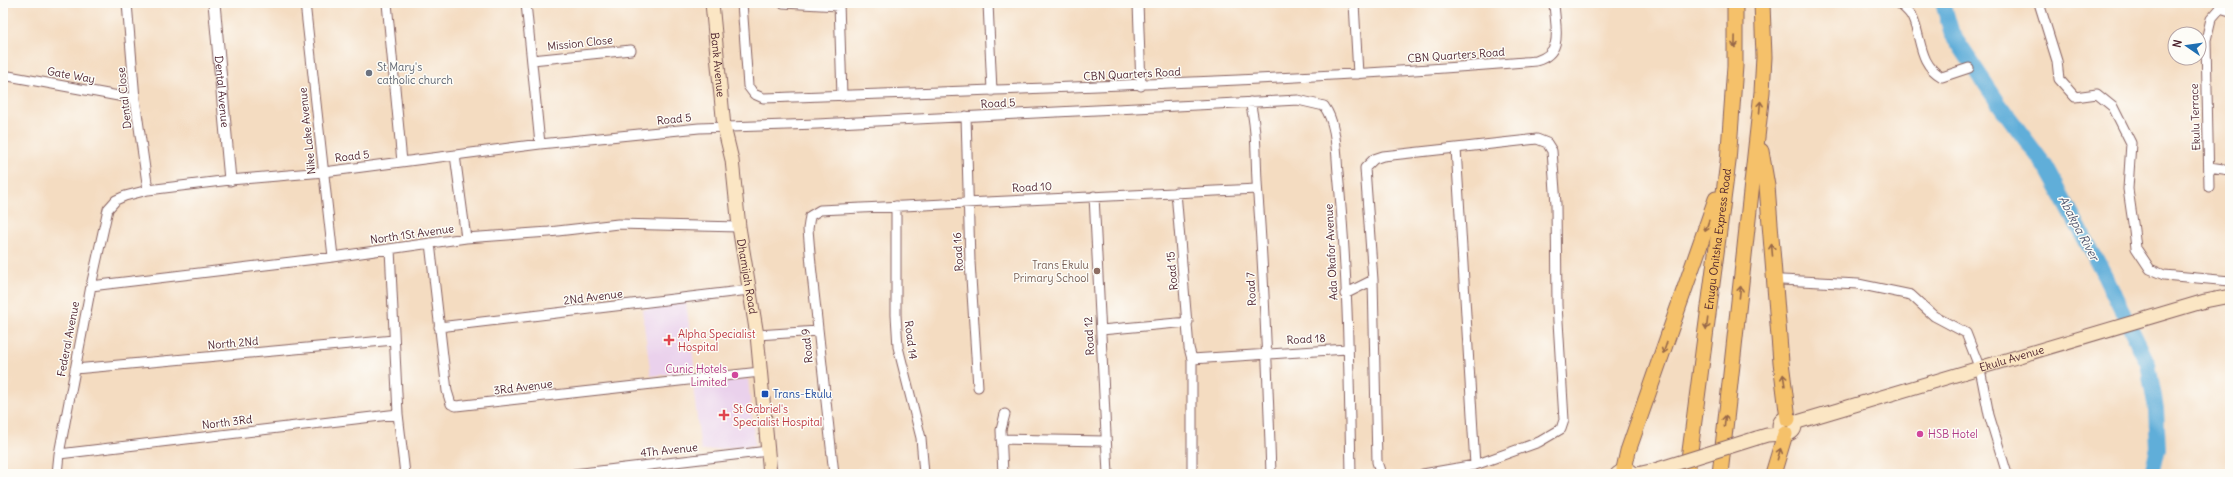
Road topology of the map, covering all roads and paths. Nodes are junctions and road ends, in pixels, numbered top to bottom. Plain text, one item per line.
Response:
1 (127, 3) edge
2 (214, 3) edge
3 (305, 3) edge
4 (387, 3) edge
5 (526, 3) edge
6 (712, 3) edge
7 (742, 3) edge
8 (783, 3) edge
9 (988, 3) edge
10 (1138, 3) edge
11 (1354, 3) edge
12 (1554, 3) edge
13 (1735, 3) edge
14 (1762, 3) edge
15 (1899, 3) edge
16 (2039, 3) edge
17 (839, 5) edge
18 (2222, 5) edge
19 (2230, 11) edge
20 (631, 50) dead end
21 (532, 60) junction
22 (1969, 68) dead end
23 (1358, 74) junction
24 (3, 75) edge
25 (1141, 86) junction
26 (992, 91) junction
27 (842, 96) junction
28 (135, 99) junction
29 (1250, 102) junction
30 (966, 116) junction
31 (724, 127) junction
32 (1758, 132) junction
33 (540, 144) junction
34 (1456, 148) junction
35 (455, 155) junction
36 (402, 162) junction
37 (1728, 162) junction
38 (2209, 167) junction
39 (2230, 170) edge
40 (324, 172) junction
41 (230, 180) junction
42 (2209, 187) dead end
43 (1257, 189) junction
44 (148, 190) junction
45 (1176, 192) junction
46 (1094, 196) junction
47 (968, 202) junction
48 (896, 206) junction
49 (108, 209) joint
50 (810, 216) joint
51 (739, 227) junction
52 (466, 238) junction
53 (430, 243) junction
54 (390, 249) junction
55 (333, 257) junction
56 (1373, 280) junction
57 (1782, 280) dead end
58 (2230, 281) edge
59 (91, 286) junction
60 (749, 290) junction
61 (1345, 294) junction
62 (2230, 296) edge
63 (1188, 322) junction
64 (439, 327) junction
65 (1101, 330) junction
66 (818, 331) junction
67 (757, 335) junction
68 (394, 340) junction
69 (1347, 349) junction
70 (1267, 353) junction
71 (1192, 359) junction
72 (74, 369) junction
73 (1980, 369) junction
74 (760, 372) junction
75 (978, 387) dead end
76 (398, 414) junction
77 (1005, 414) dead end
78 (1786, 426) junction
79 (1000, 440) junction
80 (1105, 440) junction
81 (768, 451) junction
82 (59, 454) junction
83 (1475, 465) junction
84 (1628, 473) edge
85 (57, 474) edge
86 (405, 474) edge
87 (574, 474) edge
88 (770, 474) edge
89 (834, 474) edge
90 (924, 474) edge
91 (1003, 474) edge
92 (1108, 474) edge
93 (1192, 474) edge
94 (1270, 474) edge
95 (1351, 474) edge
96 (1381, 474) edge
97 (1423, 474) edge
98 (1687, 474) edge
99 (1720, 474) edge
100 (1773, 474) edge
101 (2007, 474) edge

1 - 28 street, Dental Close
2 - 41 street, Dental Avenue
3 - 40 street, Nike Lake Avenue
4 - 36 street
5 - 21 street
6 - 31 main road, Bank Avenue
7 - 27 street, CBN Quarters Road
8 - 17 street
9 - 26 street
10 - 25 street
11 - 23 street
12 - 23 street, CBN Quarters Road
13 -> 37 highway, Enugu Onitsha Express Road
32 -> 14 highway
15 - 22 street
16 - 58 street
17 - 27 street
18 - 19 street
18 - 38 street, Ekulu Terrace
20 - 21 street, Mission Close
21 - 33 street
23 - 25 street, CBN Quarters Road
24 - 28 street, Gate Way
25 - 26 street, CBN Quarters Road
26 - 27 street, CBN Quarters Road
28 - 44 street, Dental Close
29 - 30 street, Road 5
29 - 43 street, Road 7
29 - 61 street, Ada Okafor Avenue
30 - 31 street, Road 5
30 - 47 street, Road 16
31 - 33 street, Road 5
31 - 51 main road, Dhamijah Road
78 -> 32 highway
99 -> 32 highway
33 - 35 street, Road 5
34 - 56 street
34 - 83 street
34 - 83 street
35 - 36 street, Road 5
35 - 52 street
36 - 40 street, Road 5
37 -> 84 highway
37 -> 98 highway, Enugu Onitsha Express Road
38 - 39 street
38 - 42 street, Ekulu Terrace
40 - 41 street, Road 5
40 - 55 street, Nike Lake Avenue
41 - 44 street, Road 5
43 - 45 street, Road 10
43 - 70 street, Road 7
44 - 49 street, Road 5
45 - 46 street, Road 10
45 - 63 street, Road 15
46 - 47 street, Road 10
46 - 65 street, Road 12
47 - 48 street, Road 10
47 - 75 street, Road 16
48 - 50 street, Road 10
48 - 90 street, Road 14
49 - 59 street, Federal Avenue
50 - 66 street, Road 9
51 - 52 street, North 1St Avenue
51 - 60 main road, Dhamijah Road
52 - 53 street, North 1St Avenue
53 - 54 street, North 1St Avenue
53 - 64 street, 3Rd Avenue
54 - 55 street, North 1St Avenue
54 - 68 street
55 - 59 street, North 1St Avenue
56 - 61 street
56 - 96 street
57 - 73 street
59 - 72 street, Federal Avenue
60 - 64 street, 2Nd Avenue
60 - 67 main road, Dhamijah Road
61 - 69 street, Ada Okafor Avenue
62 - 73 main road, Ekulu Avenue
63 - 65 street
63 - 71 street, Road 15
64 - 74 street, 3Rd Avenue
65 - 80 street, Road 12
66 - 67 street
66 - 89 street, Road 9
67 - 74 main road, Dhamijah Road
68 - 72 street, North 2Nd
68 - 76 street
69 - 70 street, Road 18
69 - 95 street, Ada Okafor Avenue
70 - 71 street, Road 18
70 - 94 street, Road 7
71 - 93 street, Road 15
72 - 82 street, Federal Avenue
73 - 78 main road, Ekulu Avenue
73 - 101 street
74 - 81 main road, Dhamijah Road
76 - 82 street, North 3Rd
76 - 86 street
77 - 79 street
78 - 84 main road, bridge
100 -> 78 highway
79 - 80 street
79 - 91 street
80 - 92 street, Road 12
81 - 87 street, 4Th Avenue
81 - 88 main road, Dhamijah Road
82 - 85 street, Federal Avenue
83 - 97 street

